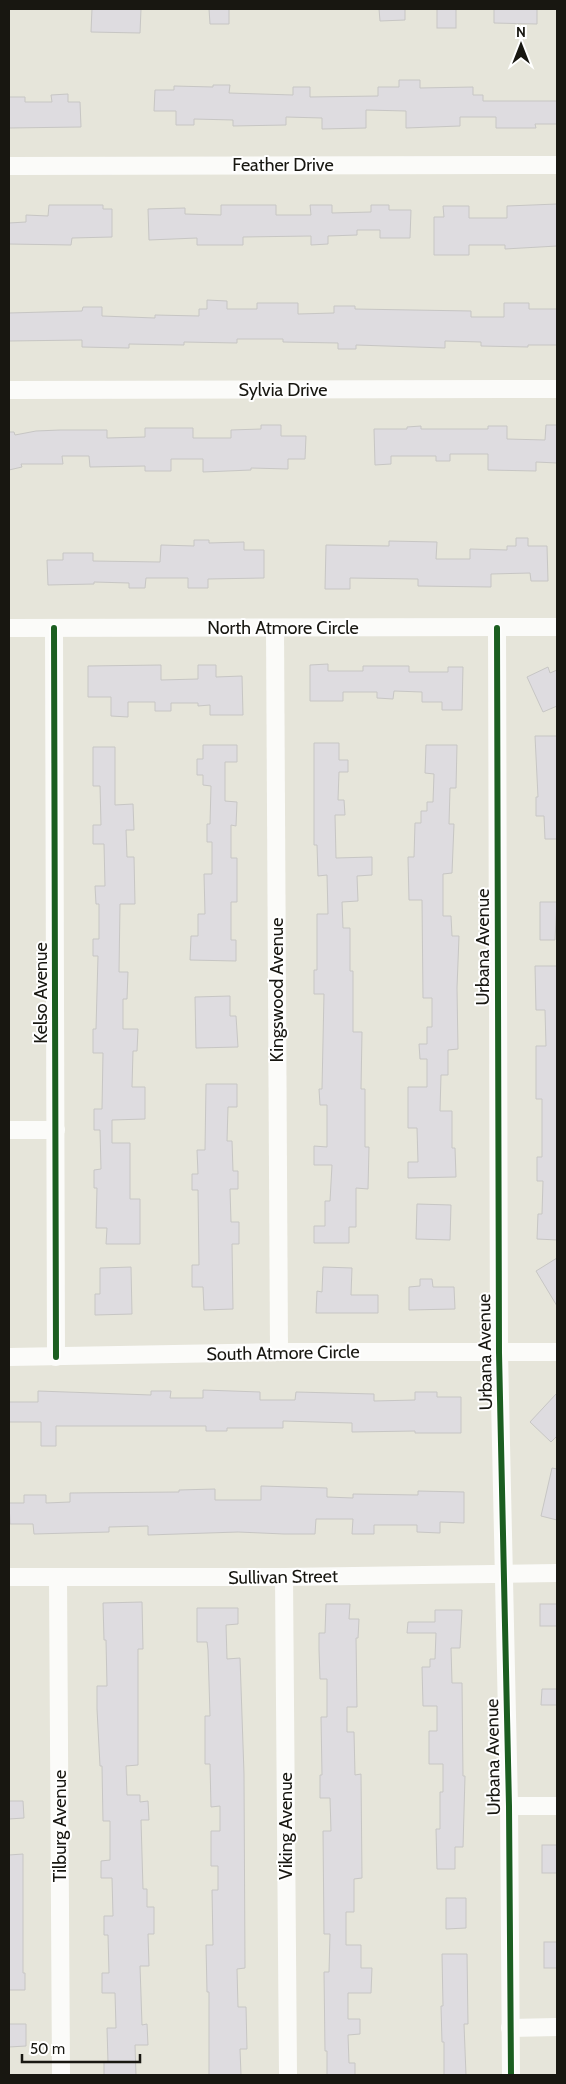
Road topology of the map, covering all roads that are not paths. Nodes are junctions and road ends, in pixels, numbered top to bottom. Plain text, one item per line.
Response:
1 (557, 164) edge
2 (9, 166) edge
3 (557, 389) edge
4 (9, 390) edge
5 (557, 627) edge
6 (9, 628) edge
7 (54, 628) junction
8 (275, 628) junction
9 (497, 628) junction
10 (9, 1130) edge
11 (56, 1130) junction
12 (279, 1352) junction
13 (557, 1352) edge
14 (500, 1353) junction
15 (9, 1357) edge
16 (56, 1357) junction
17 (504, 1573) junction
18 (557, 1573) edge
19 (9, 1577) edge
20 (58, 1577) junction
21 (284, 1577) junction
22 (509, 1806) junction
23 (557, 1806) edge
24 (557, 2027) edge
25 (510, 2028) junction
26 (61, 2075) edge
27 (288, 2075) edge
28 (511, 2075) edge

1 - 2 street, Feather Drive
3 - 4 street, Sylvia Drive
5 - 9 street, North Atmore Circle
6 - 7 street, North Atmore Circle
7 - 8 street, North Atmore Circle
7 - 11 street, Kelso Avenue
8 - 9 street, North Atmore Circle
8 - 12 street, Kingswood Avenue
9 - 14 street, Urbana Avenue
10 - 11 street
11 - 16 street, Kelso Avenue
12 - 14 street, South Atmore Circle
12 - 16 street, South Atmore Circle
13 - 14 street, South Atmore Circle
14 - 17 street, Urbana Avenue
15 - 16 street, South Atmore Circle
17 - 18 street, Sullivan Street
17 - 21 street, Sullivan Street
17 - 22 street, Urbana Avenue
19 - 20 street, Sullivan Street
20 - 21 street, Sullivan Street
20 - 26 street, Tilburg Avenue
21 - 27 street, Viking Avenue
22 - 23 street
22 - 25 street, Urbana Avenue
24 - 25 street
25 - 28 street, Urbana Avenue

